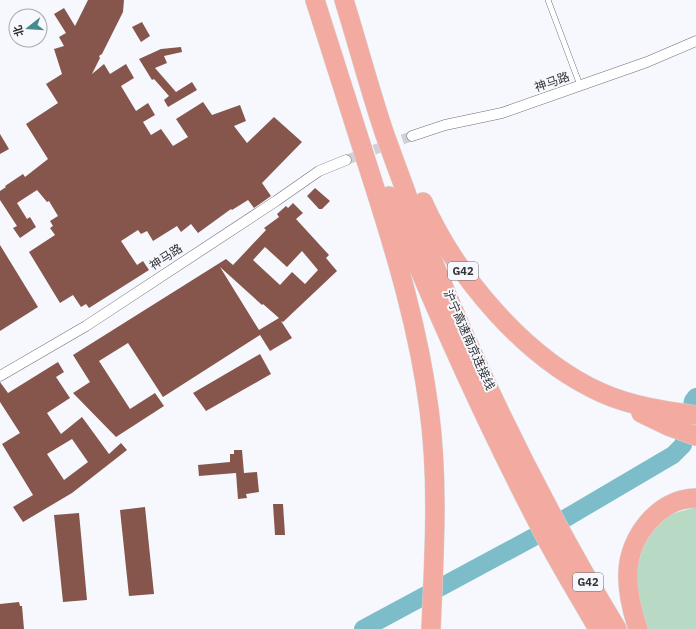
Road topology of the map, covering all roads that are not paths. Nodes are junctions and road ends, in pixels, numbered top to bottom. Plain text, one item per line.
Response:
1 (315, 0) edge
2 (344, 0) edge
3 (548, 0) edge
4 (355, 36) junction
5 (696, 41) edge
6 (336, 66) junction
7 (580, 85) junction
8 (412, 136) tunnel mouth
9 (346, 160) tunnel mouth
10 (0, 376) edge
11 (696, 415) edge
12 (670, 419) junction
13 (696, 436) edge
14 (696, 498) edge
15 (544, 517) junction
16 (555, 537) junction
17 (430, 629) edge
18 (598, 629) edge
19 (617, 629) edge
20 (638, 629) edge

1 - 6 highway, G42
2 - 4 highway, G42
3 - 7 lane
4 - 12 highway, G42
4 - 15 highway, 沪宁高速南京连接线 / G42
5 - 7 street, 神马路
6 - 15 highway, 沪宁高速南京连接线 / G42
6 - 17 highway, G42
7 - 8 street, 神马路
9 - 10 street, 神马路
11 - 12 highway, G42
12 - 13 highway
14 - 20 highway
15 - 16 highway, 沪宁高速南京连接线 / G42
16 - 18 highway, 沪宁高速南京连接线 / G42
16 - 19 highway, 沪宁高速南京连接线 / G42

